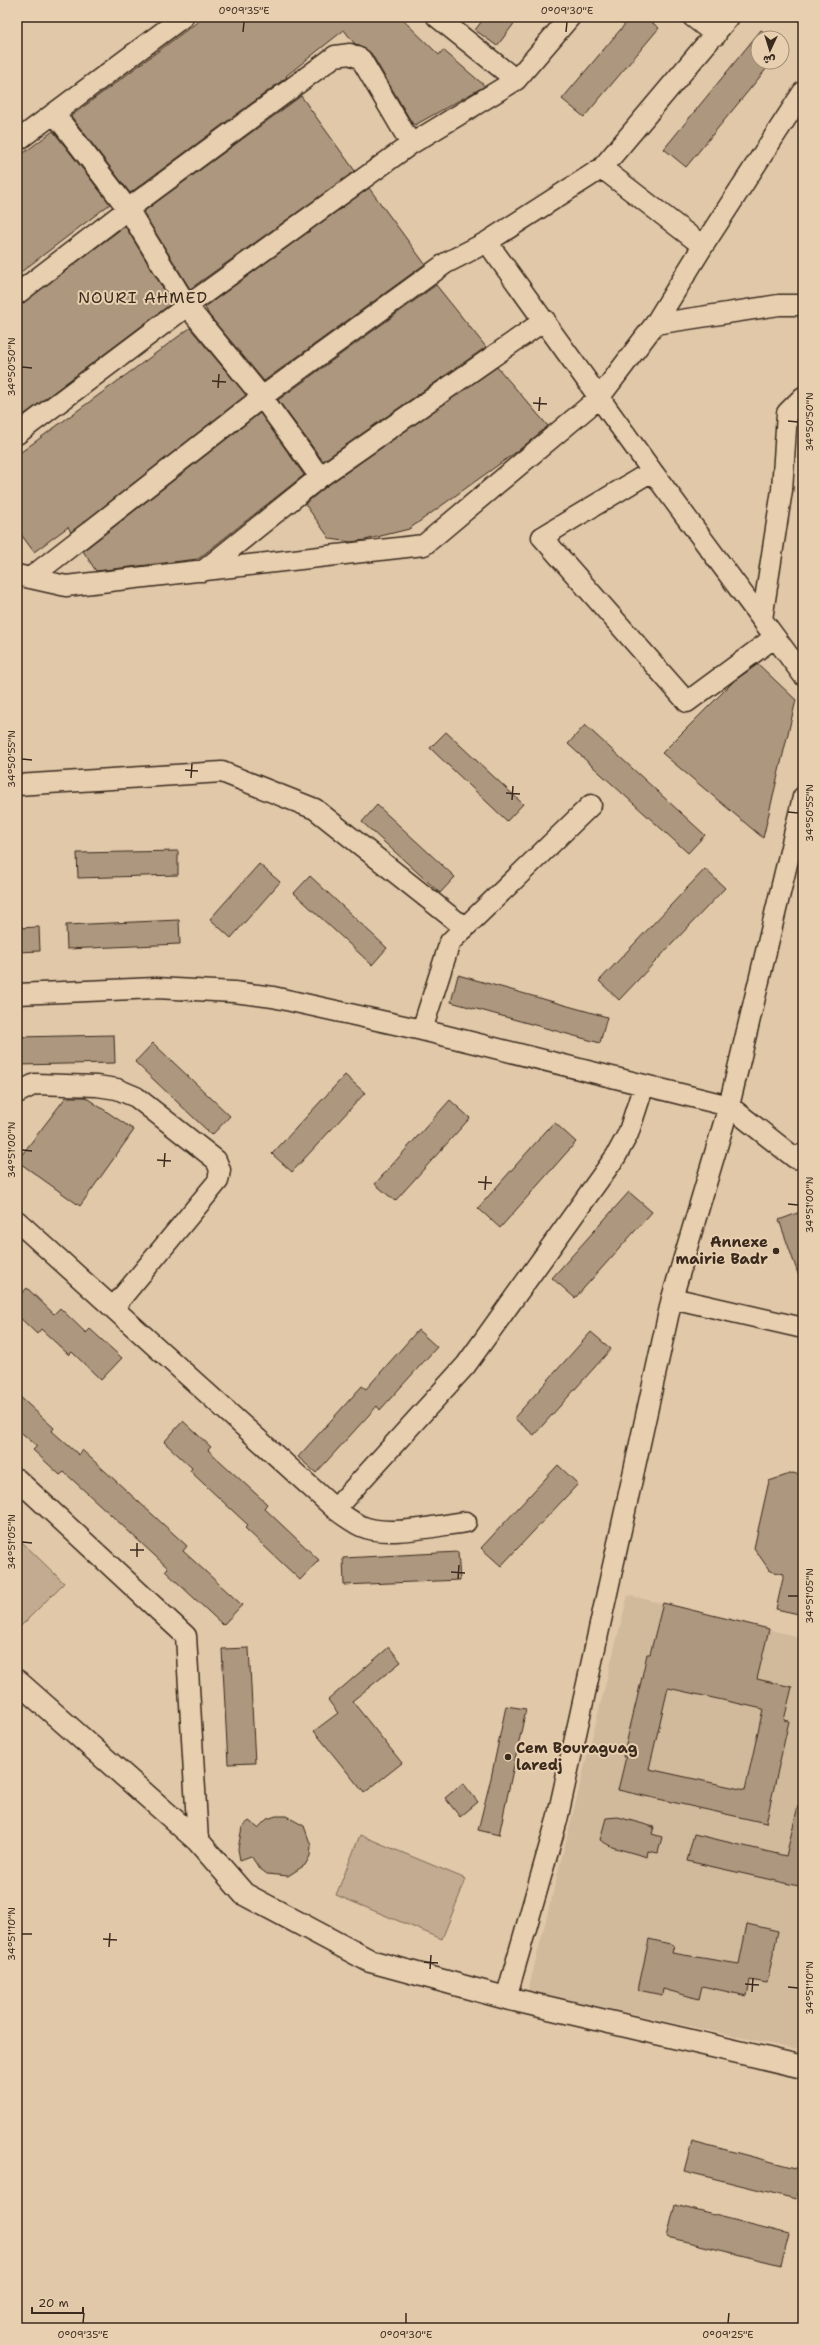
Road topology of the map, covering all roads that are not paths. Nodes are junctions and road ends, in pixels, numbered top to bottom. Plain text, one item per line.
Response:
1 (183, 17) edge
2 (437, 17) edge
3 (570, 17) edge
4 (693, 17) edge
5 (729, 17) edge
6 (716, 35) junction
7 (516, 80) junction
8 (803, 92) edge
9 (54, 113) junction
10 (17, 141) edge
11 (411, 144) junction
12 (602, 168) junction
13 (128, 210) junction
14 (487, 242) junction
15 (703, 246) junction
16 (17, 294) edge
17 (803, 305) edge
18 (187, 306) junction
19 (545, 320) junction
20 (655, 324) junction
21 (262, 397) junction
22 (803, 397) edge
23 (599, 398) junction
24 (17, 434) edge
25 (652, 471) junction
26 (320, 477) junction
27 (203, 571) junction
28 (24, 577) edge
29 (762, 619) junction
30 (775, 637) junction
31 (803, 675) edge
32 (17, 785) edge
33 (803, 797) edge
34 (591, 805) dead end
35 (464, 928) junction
36 (17, 994) edge
37 (422, 1030) junction
38 (644, 1085) junction
39 (17, 1093) edge
40 (729, 1106) junction
41 (803, 1154) edge
42 (17, 1221) edge
43 (672, 1298) junction
44 (113, 1308) junction
45 (803, 1328) edge
46 (17, 1479) edge
47 (335, 1509) junction
48 (466, 1522) dead end
49 (17, 1681) edge
50 (198, 1841) junction
51 (506, 1998) junction
52 (803, 2067) edge

1 - 9 street
2 - 7 street
3 - 7 street
4 - 6 street
5 - 6 street
6 - 12 street
7 - 11 street
8 - 15 street
9 - 10 street
9 - 13 street
11 - 13 street
11 - 18 street
12 - 14 street
12 - 15 street
13 - 16 street
13 - 18 street
14 - 19 street
14 - 21 street
15 - 20 street
17 - 20 street
18 - 21 street
18 - 24 street
19 - 23 street
19 - 26 street
20 - 23 street
21 - 26 street
21 - 28 street
22 - 29 street
23 - 25 street
23 - 27 street
25 - 29 street
25 - 30 street
26 - 27 street
27 - 28 street
29 - 30 street
30 - 31 street
32 - 35 street
33 - 40 street
34 - 35 street
35 - 37 street
36 - 37 street
37 - 38 street
38 - 40 street
38 - 47 street
39 - 44 street
40 - 41 street
40 - 43 street
42 - 44 street
43 - 45 street
43 - 51 street
44 - 47 street
46 - 50 street
47 - 48 street
49 - 50 main road
50 - 51 main road
51 - 52 main road

